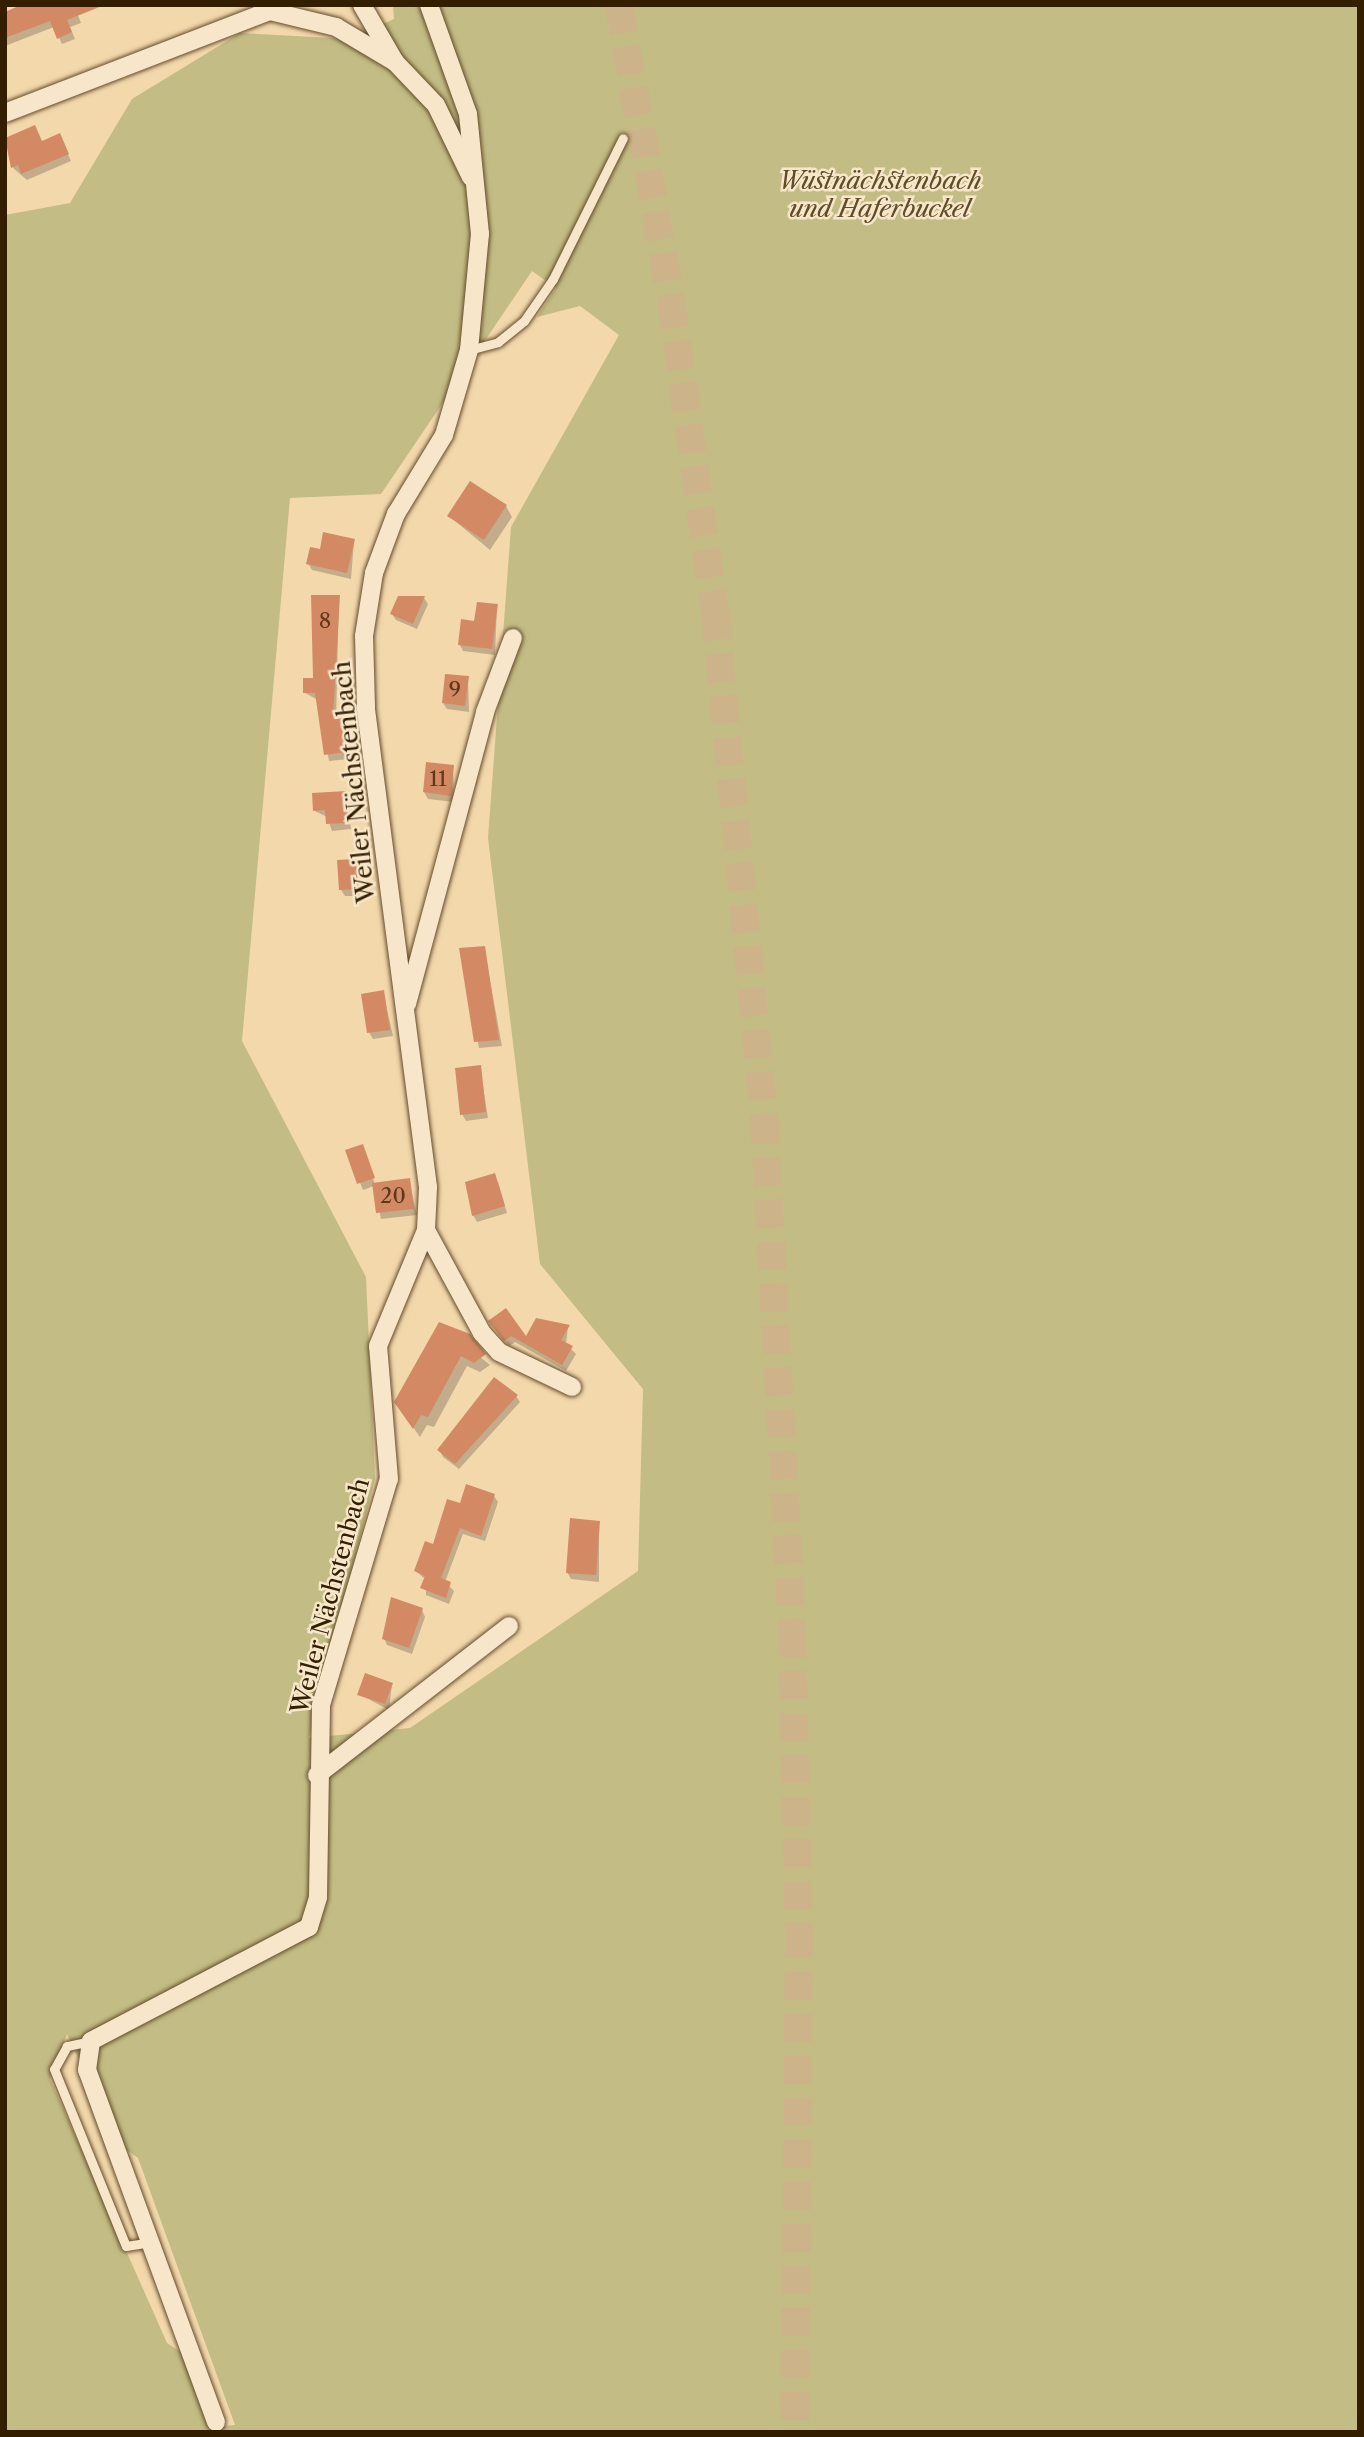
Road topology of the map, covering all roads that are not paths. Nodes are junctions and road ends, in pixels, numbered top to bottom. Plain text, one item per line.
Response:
1 (362, 5) edge
2 (429, 5) edge
3 (395, 62) junction
4 (5, 113) edge
5 (623, 138) dead end
6 (477, 190) junction
7 (470, 351) junction
8 (513, 638) dead end
9 (404, 1014) junction
10 (426, 1230) junction
11 (572, 1387) dead end
12 (509, 1626) dead end
13 (317, 1775) junction
14 (91, 2041) junction
15 (153, 2241) junction
16 (216, 2422) dead end

1 - 3 street
2 - 6 street, Weiler Nächstenbach
3 - 4 street
3 - 6 street
5 - 7 lane
6 - 7 street, Weiler Nächstenbach
7 - 9 street, Weiler Nächstenbach
8 - 9 street, Weiler Nächstenbach
9 - 10 street, Weiler Nächstenbach
10 - 11 street
10 - 13 street, Weiler Nächstenbach
12 - 13 street
13 - 14 street, Weiler Nächstenbach
14 - 15 street
14 - 15 lane
15 - 16 street

